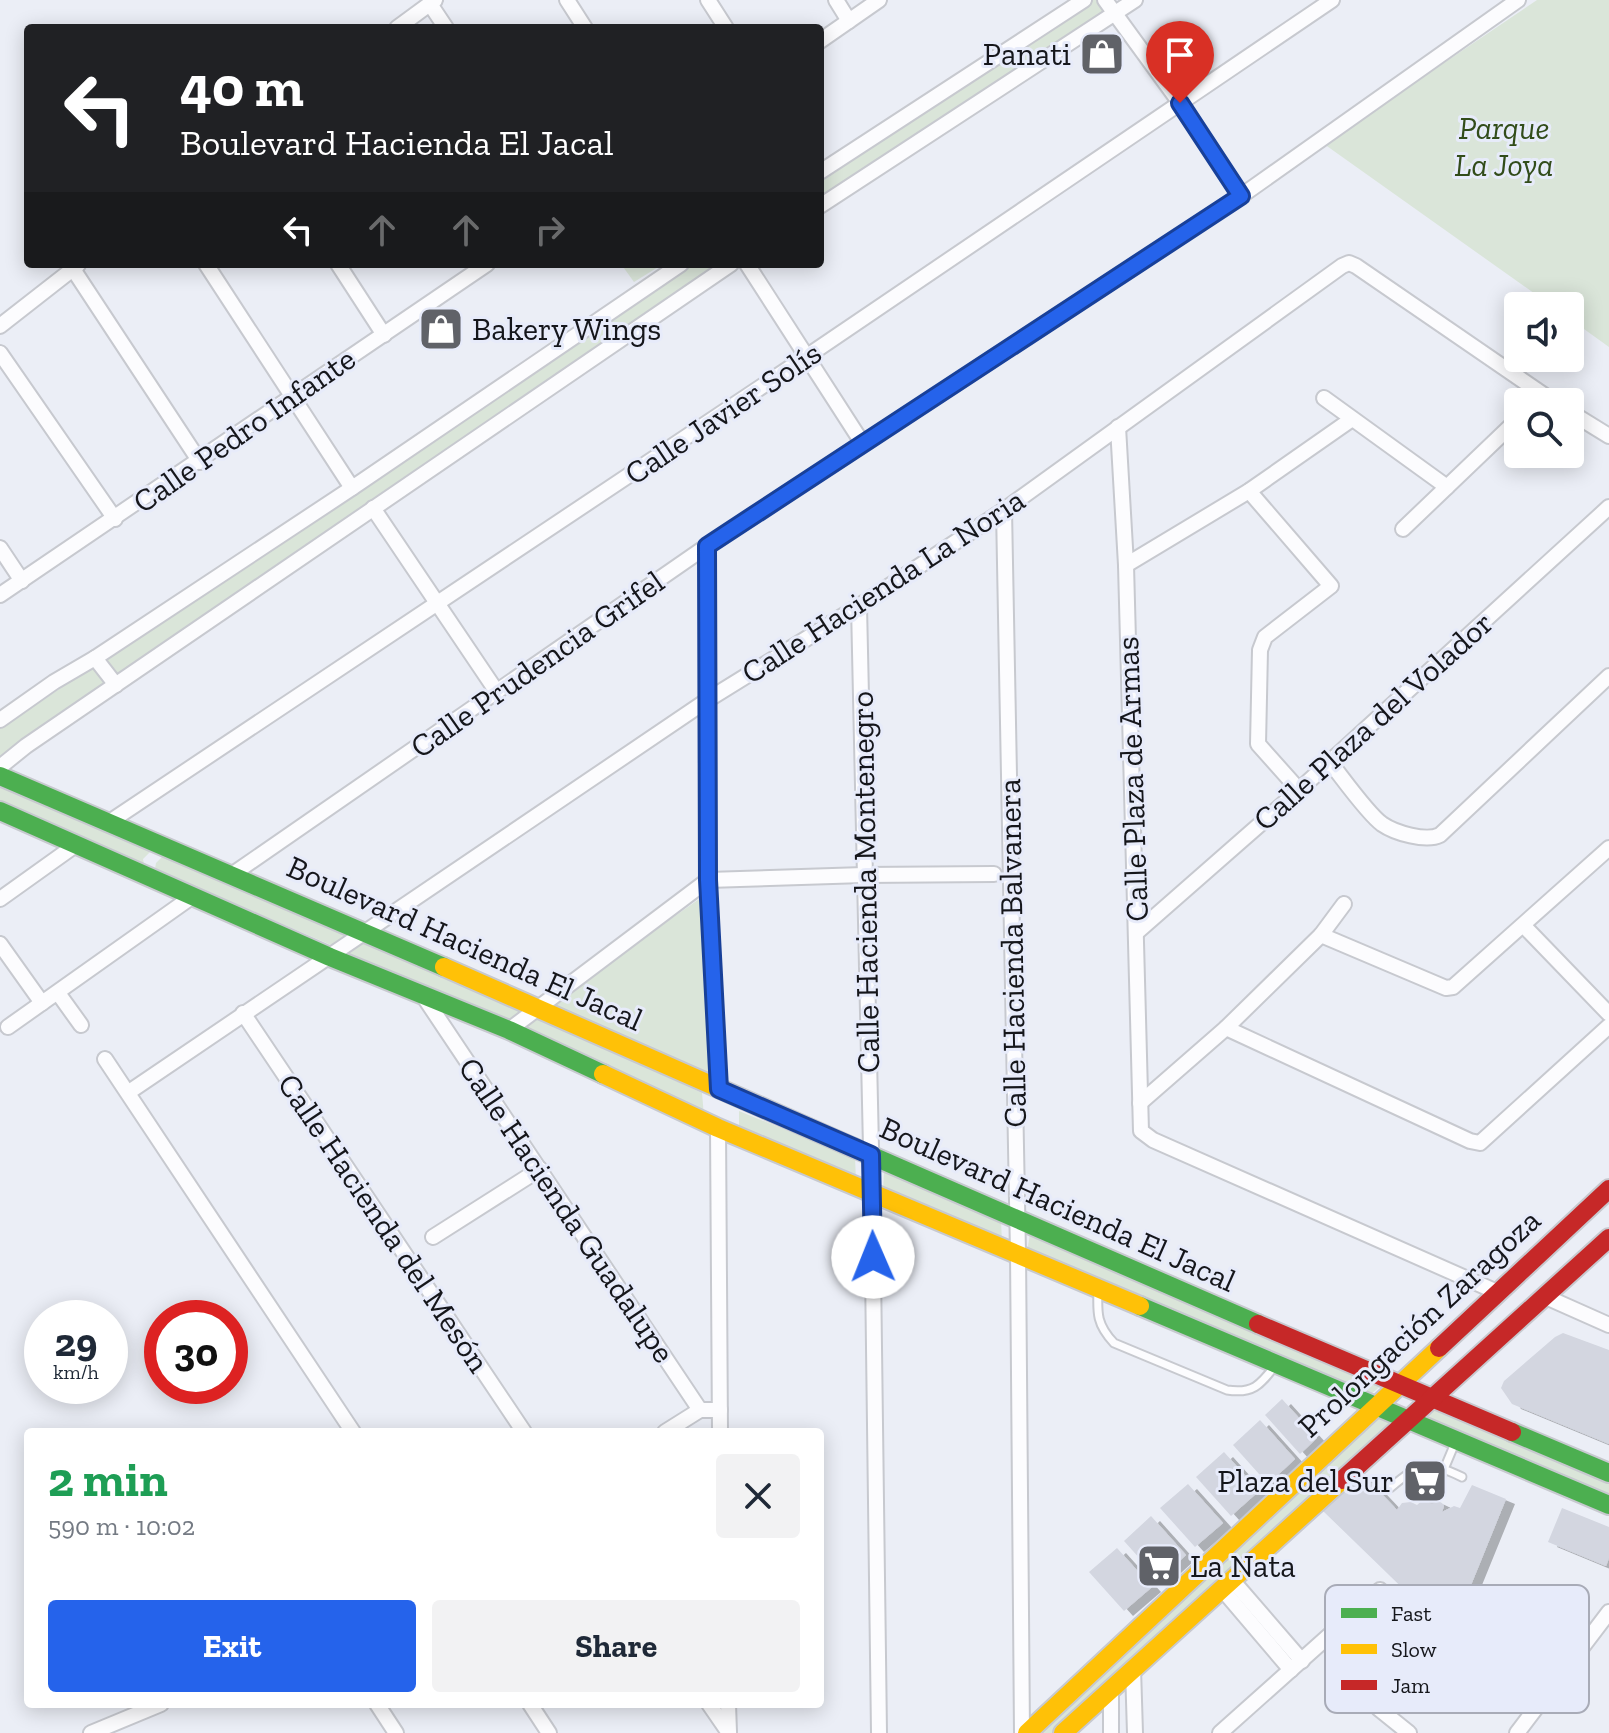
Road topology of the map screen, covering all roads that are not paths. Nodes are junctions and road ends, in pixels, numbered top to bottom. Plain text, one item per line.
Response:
1 (567, 0) edge
2 (708, 0) edge
3 (836, 0) edge
4 (879, 0) edge
5 (1084, 0) edge
6 (1105, 0) edge
7 (1135, 0) edge
8 (1332, 0) edge
9 (1516, 1) edge
10 (432, 2) edge
11 (1115, 14) junction
12 (849, 21) junction
13 (402, 24) edge
14 (444, 24) edge
15 (582, 24) edge
16 (723, 24) edge
17 (824, 38) edge
18 (1180, 103) junction
19 (883, 131) junction
20 (897, 156) junction
21 (824, 169) edge
22 (1241, 196) junction
23 (824, 203) edge
24 (75, 268) edge
25 (77, 268) edge
26 (209, 268) edge
27 (341, 268) edge
28 (675, 268) edge
29 (725, 268) edge
30 (750, 268) edge
31 (471, 269) edge
32 (632, 297) junction
33 (648, 321) junction
34 (0, 326) edge
35 (384, 335) junction
36 (0, 353) edge
37 (806, 357) junction
38 (1527, 388) edge
39 (292, 396) junction
40 (1324, 398) dead end
41 (1352, 419) junction
42 (1584, 421) edge
43 (1118, 427) junction
44 (1504, 432) edge
45 (431, 434) junction
46 (1609, 436) edge
47 (863, 444) junction
48 (446, 459) junction
49 (200, 462) junction
50 (1447, 487) junction
51 (352, 488) junction
52 (1249, 491) junction
53 (1609, 507) edge
54 (373, 508) junction
55 (1004, 510) junction
56 (115, 519) junction
57 (1403, 529) dead end
58 (707, 546) junction
59 (0, 548) edge
60 (1126, 565) junction
61 (22, 581) junction
62 (0, 595) edge
63 (438, 604) junction
64 (859, 606) junction
65 (95, 658) junction
66 (1609, 676) edge
67 (116, 685) junction
68 (497, 692) junction
69 (709, 699) junction
70 (0, 720) edge
71 (1329, 761) junction
72 (0, 767) edge
73 (0, 776) edge
74 (1299, 790) junction
75 (0, 811) edge
76 (111, 821) junction
77 (77, 844) junction
78 (166, 844) junction
79 (1609, 848) edge
80 (233, 874) junction
81 (994, 874) dead end
82 (148, 875) junction
83 (864, 875) junction
84 (708, 880) junction
85 (193, 896) junction
86 (0, 899) edge
87 (1344, 904) dead end
88 (1524, 926) junction
89 (367, 932) junction
90 (1136, 933) junction
91 (1321, 935) junction
92 (0, 944) edge
93 (330, 957) junction
94 (58, 993) junction
95 (422, 994) junction
96 (42, 1003) junction
97 (538, 1008) junction
98 (243, 1013) junction
99 (1609, 1014) edge
100 (81, 1025) dead end
101 (1609, 1026) edge
102 (8, 1027) dead end
103 (1226, 1028) junction
104 (509, 1030) junction
105 (105, 1059) dead end
106 (719, 1089) junction
107 (129, 1092) junction
108 (1140, 1103) junction
109 (718, 1128) junction
110 (871, 1155) junction
111 (540, 1169) junction
112 (1609, 1189) edge
113 (872, 1193) junction
114 (1017, 1218) junction
115 (433, 1237) dead end
116 (1609, 1238) edge
117 (1018, 1253) junction
118 (1099, 1288) junction
119 (1497, 1292) junction
120 (1546, 1297) junction
121 (1609, 1325) edge
122 (1276, 1365) junction
123 (1397, 1384) junction
124 (1433, 1399) junction
125 (1373, 1407) junction
126 (700, 1410) junction
127 (720, 1410) junction
128 (1407, 1421) junction
129 (350, 1428) edge
130 (521, 1428) edge
131 (671, 1428) edge
132 (720, 1428) edge
133 (1456, 1441) junction
134 (1444, 1468) junction
135 (1609, 1473) edge
136 (1462, 1477) dead end
137 (1390, 1488) dead end
138 (1432, 1498) dead end
139 (1609, 1505) edge
140 (1227, 1585) junction
141 (1609, 1612) edge
142 (1589, 1638) edge
143 (1325, 1640) edge
144 (1297, 1665) junction
145 (1133, 1668) junction
146 (1111, 1690) junction
147 (151, 1708) edge
148 (380, 1708) edge
149 (533, 1708) edge
150 (712, 1708) edge
151 (728, 1708) edge
152 (1384, 1713) edge
153 (1532, 1713) edge
154 (1135, 1726) edge
155 (1111, 1727) edge
156 (394, 1730) edge
157 (91, 1733) edge
158 (376, 1733) edge
159 (549, 1733) edge
160 (729, 1733) edge
161 (879, 1733) edge
162 (1024, 1733) edge
163 (1063, 1733) edge
164 (1220, 1733) edge
165 (1409, 1733) edge
166 (1517, 1733) edge

1 - 15 street
2 - 16 street
3 - 12 street
4 - 12 street
5 - 19 street
6 - 11 street
7 - 11 street
8 - 18 street, Calle Javier Solís
9 - 22 street, Calle Prudencia Grifel
10 - 13 street
10 - 14 street
11 - 18 street
11 - 20 street
12 - 17 street
18 - 22 street
18 - 37 street, Calle Javier Solís
19 - 20 street
19 - 21 street
20 - 23 street
22 - 47 street, Calle Prudencia Grifel
24 - 34 street
25 - 49 street
26 - 39 street
27 - 35 street
28 - 32 street
29 - 33 street
30 - 37 street
31 - 35 street, Calle Pedro Infante
32 - 33 street
32 - 45 street
33 - 48 street
35 - 39 street, Calle Pedro Infante
36 - 56 street
37 - 47 street
37 - 63 street, Calle Javier Solís
38 - 43 street, Calle Hacienda La Noria
39 - 49 street, Calle Pedro Infante
39 - 51 street
40 - 41 street
41 - 50 street
41 - 52 street
42 - 46 street
43 - 55 street, Calle Hacienda La Noria
43 - 60 street, Calle Plaza de Armas
44 - 50 street
45 - 48 street
45 - 51 street
47 - 58 street, Calle Prudencia Grifel
48 - 54 street
49 - 56 street, Calle Pedro Infante
50 - 57 street
51 - 65 street
52 - 60 street
52 - 74 street
53 - 71 street, Calle Plaza del Volador
54 - 63 street
54 - 67 street
55 - 64 street, Calle Hacienda La Noria
55 - 114 street, Calle Hacienda Balvanera
56 - 61 street, Calle Pedro Infante
58 - 68 street, Calle Prudencia Grifel
58 - 69 street
59 - 61 street
60 - 90 street, Calle Plaza de Armas
61 - 62 street, Calle Pedro Infante
63 - 68 street
63 - 76 street, Calle Javier Solís
64 - 69 street, Calle Hacienda La Noria
64 - 83 street, Calle Hacienda Montenegro
65 - 67 street
65 - 70 street
66 - 71 street
67 - 72 street
68 - 80 street, Calle Prudencia Grifel
69 - 84 street
69 - 89 street, Calle Hacienda La Noria
71 - 74 street, Calle Plaza del Volador
73 - 76 main road, Boulevard Hacienda El Jacal
74 - 90 street, Calle Plaza del Volador
75 - 77 main road, Boulevard Hacienda El Jacal
76 - 78 main road, Boulevard Hacienda El Jacal
77 - 82 main road, Boulevard Hacienda El Jacal
77 - 86 street
78 - 80 main road, Boulevard Hacienda El Jacal
78 - 82 main road
79 - 88 street
80 - 89 main road, Boulevard Hacienda El Jacal
81 - 83 street
82 - 85 main road, Boulevard Hacienda El Jacal
83 - 84 street
83 - 110 street, Calle Hacienda Montenegro
84 - 97 street
84 - 106 street
85 - 93 main road, Boulevard Hacienda El Jacal
85 - 94 street
87 - 91 street
88 - 91 street
88 - 99 street
89 - 93 street, Calle Hacienda La Noria
89 - 97 main road, Boulevard Hacienda El Jacal
90 - 108 street, Calle Plaza de Armas
91 - 103 street
92 - 96 street
93 - 95 main road, Boulevard Hacienda El Jacal
93 - 98 street, Calle Hacienda La Noria
94 - 96 street
94 - 100 street
95 - 104 main road, Boulevard Hacienda El Jacal
95 - 111 street, Calle Hacienda Guadalupe
96 - 102 street
97 - 104 street
97 - 106 main road, Boulevard Hacienda El Jacal
98 - 107 street, Calle Hacienda La Noria
98 - 130 street, Calle Hacienda del Mesón
101 - 103 street
103 - 108 street
104 - 109 main road, Boulevard Hacienda El Jacal
105 - 107 street
106 - 110 main road, Boulevard Hacienda El Jacal
107 - 129 street
108 - 119 street, Calle Plaza de Armas
109 - 113 main road, Boulevard Hacienda El Jacal
109 - 127 street
110 - 113 street, Calle Hacienda Montenegro
110 - 114 main road, Boulevard Hacienda El Jacal
111 - 115 street
111 - 126 street, Calle Hacienda Guadalupe
112 - 119 main road, Prolongación Zaragoza
113 - 117 main road, Boulevard Hacienda El Jacal
113 - 161 street, Calle Hacienda Montenegro
114 - 117 street, Calle Hacienda Balvanera
114 - 123 main road, Boulevard Hacienda El Jacal
116 - 120 main road, Prolongación Zaragoza
117 - 118 main road, Boulevard Hacienda El Jacal
117 - 162 street, Calle Hacienda Balvanera
118 - 122 main road, Boulevard Hacienda El Jacal
118 - 122 lane
119 - 123 main road, Prolongación Zaragoza
120 - 121 street
120 - 124 main road, Prolongación Zaragoza
122 - 125 main road, Boulevard Hacienda El Jacal
123 - 124 main road, Boulevard Hacienda El Jacal
123 - 125 main road, Prolongación Zaragoza
124 - 128 main road, Prolongación Zaragoza
124 - 135 main road, Boulevard Hacienda El Jacal
125 - 128 main road, Boulevard Hacienda El Jacal
125 - 162 main road, Prolongación Zaragoza
126 - 127 street
126 - 131 street
127 - 132 street
128 - 133 main road, Boulevard Hacienda El Jacal
128 - 140 main road, Prolongación Zaragoza
133 - 134 lane
133 - 139 main road, Boulevard Hacienda El Jacal
134 - 136 lane
134 - 137 lane
134 - 138 lane
140 - 144 street
140 - 145 main road, Prolongación Zaragoza
141 - 142 street
143 - 144 street
144 - 164 street
145 - 146 main road, Prolongación Zaragoza
145 - 154 street
146 - 155 street
146 - 163 main road, Prolongación Zaragoza
147 - 157 street
148 - 156 street
149 - 159 street
150 - 160 street
151 - 160 street
152 - 165 street
153 - 166 street
154 - 155 street
156 - 158 street

